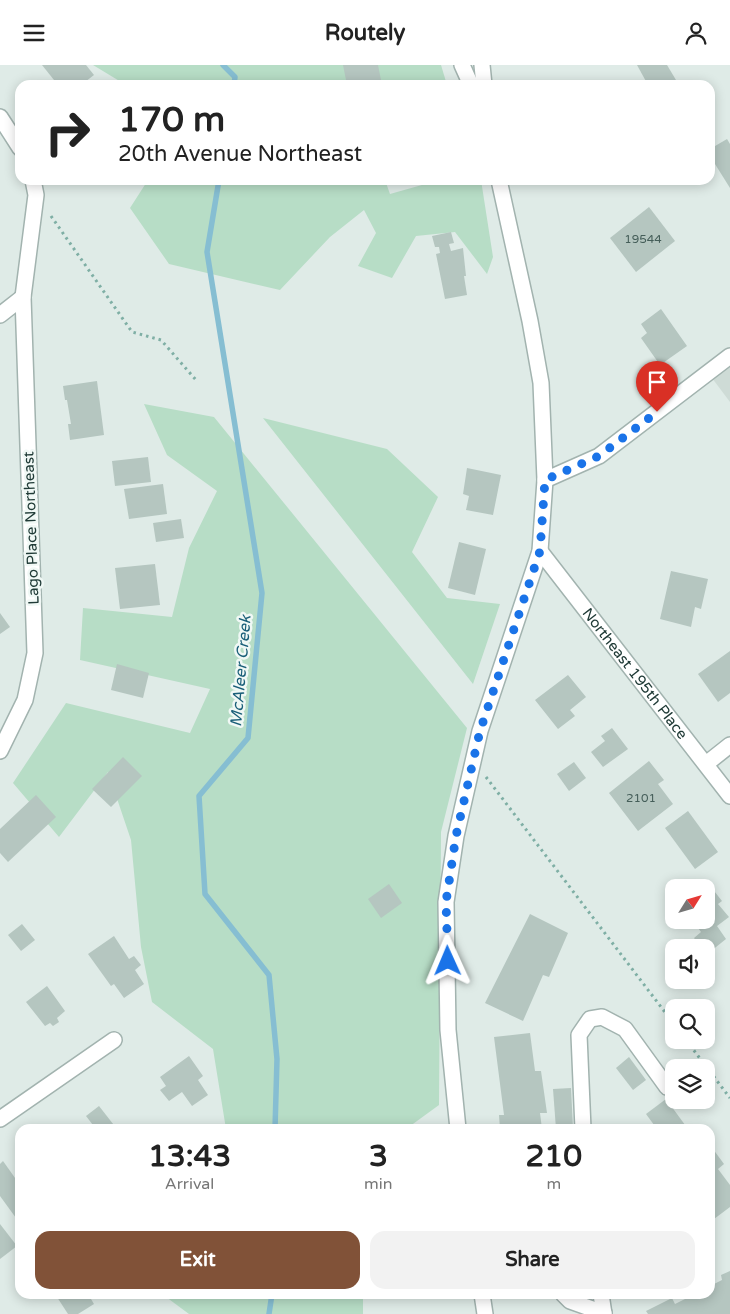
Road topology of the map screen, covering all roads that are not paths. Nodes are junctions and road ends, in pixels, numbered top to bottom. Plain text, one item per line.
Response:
1 (462, 65) edge
2 (482, 65) edge
3 (469, 80) edge
4 (484, 80) edge
5 (0, 117) edge
6 (15, 140) edge
7 (34, 185) edge
8 (500, 185) edge
9 (23, 297) junction
10 (0, 315) edge
11 (730, 356) edge
12 (545, 480) junction
13 (540, 551) junction
14 (730, 745) edge
15 (0, 751) edge
16 (706, 764) junction
17 (730, 796) edge
18 (114, 1040) dead end
19 (665, 1084) edge
20 (0, 1119) edge
21 (457, 1124) edge
22 (583, 1124) edge
23 (483, 1299) edge
24 (568, 1299) edge
25 (602, 1299) edge
26 (604, 1313) edge
27 (485, 1314) edge

1 - 3 street
2 - 4 street
5 - 6 street
7 - 9 street, Lago Place Northeast
8 - 12 street
9 - 10 street
9 - 15 street, Lago Place Northeast
11 - 12 street
12 - 13 street
13 - 16 street, Northeast 195th Place
13 - 21 street
14 - 16 street
16 - 17 street, Northeast 195th Place
18 - 20 street
19 - 22 street
23 - 27 street
24 - 26 street
25 - 26 street

